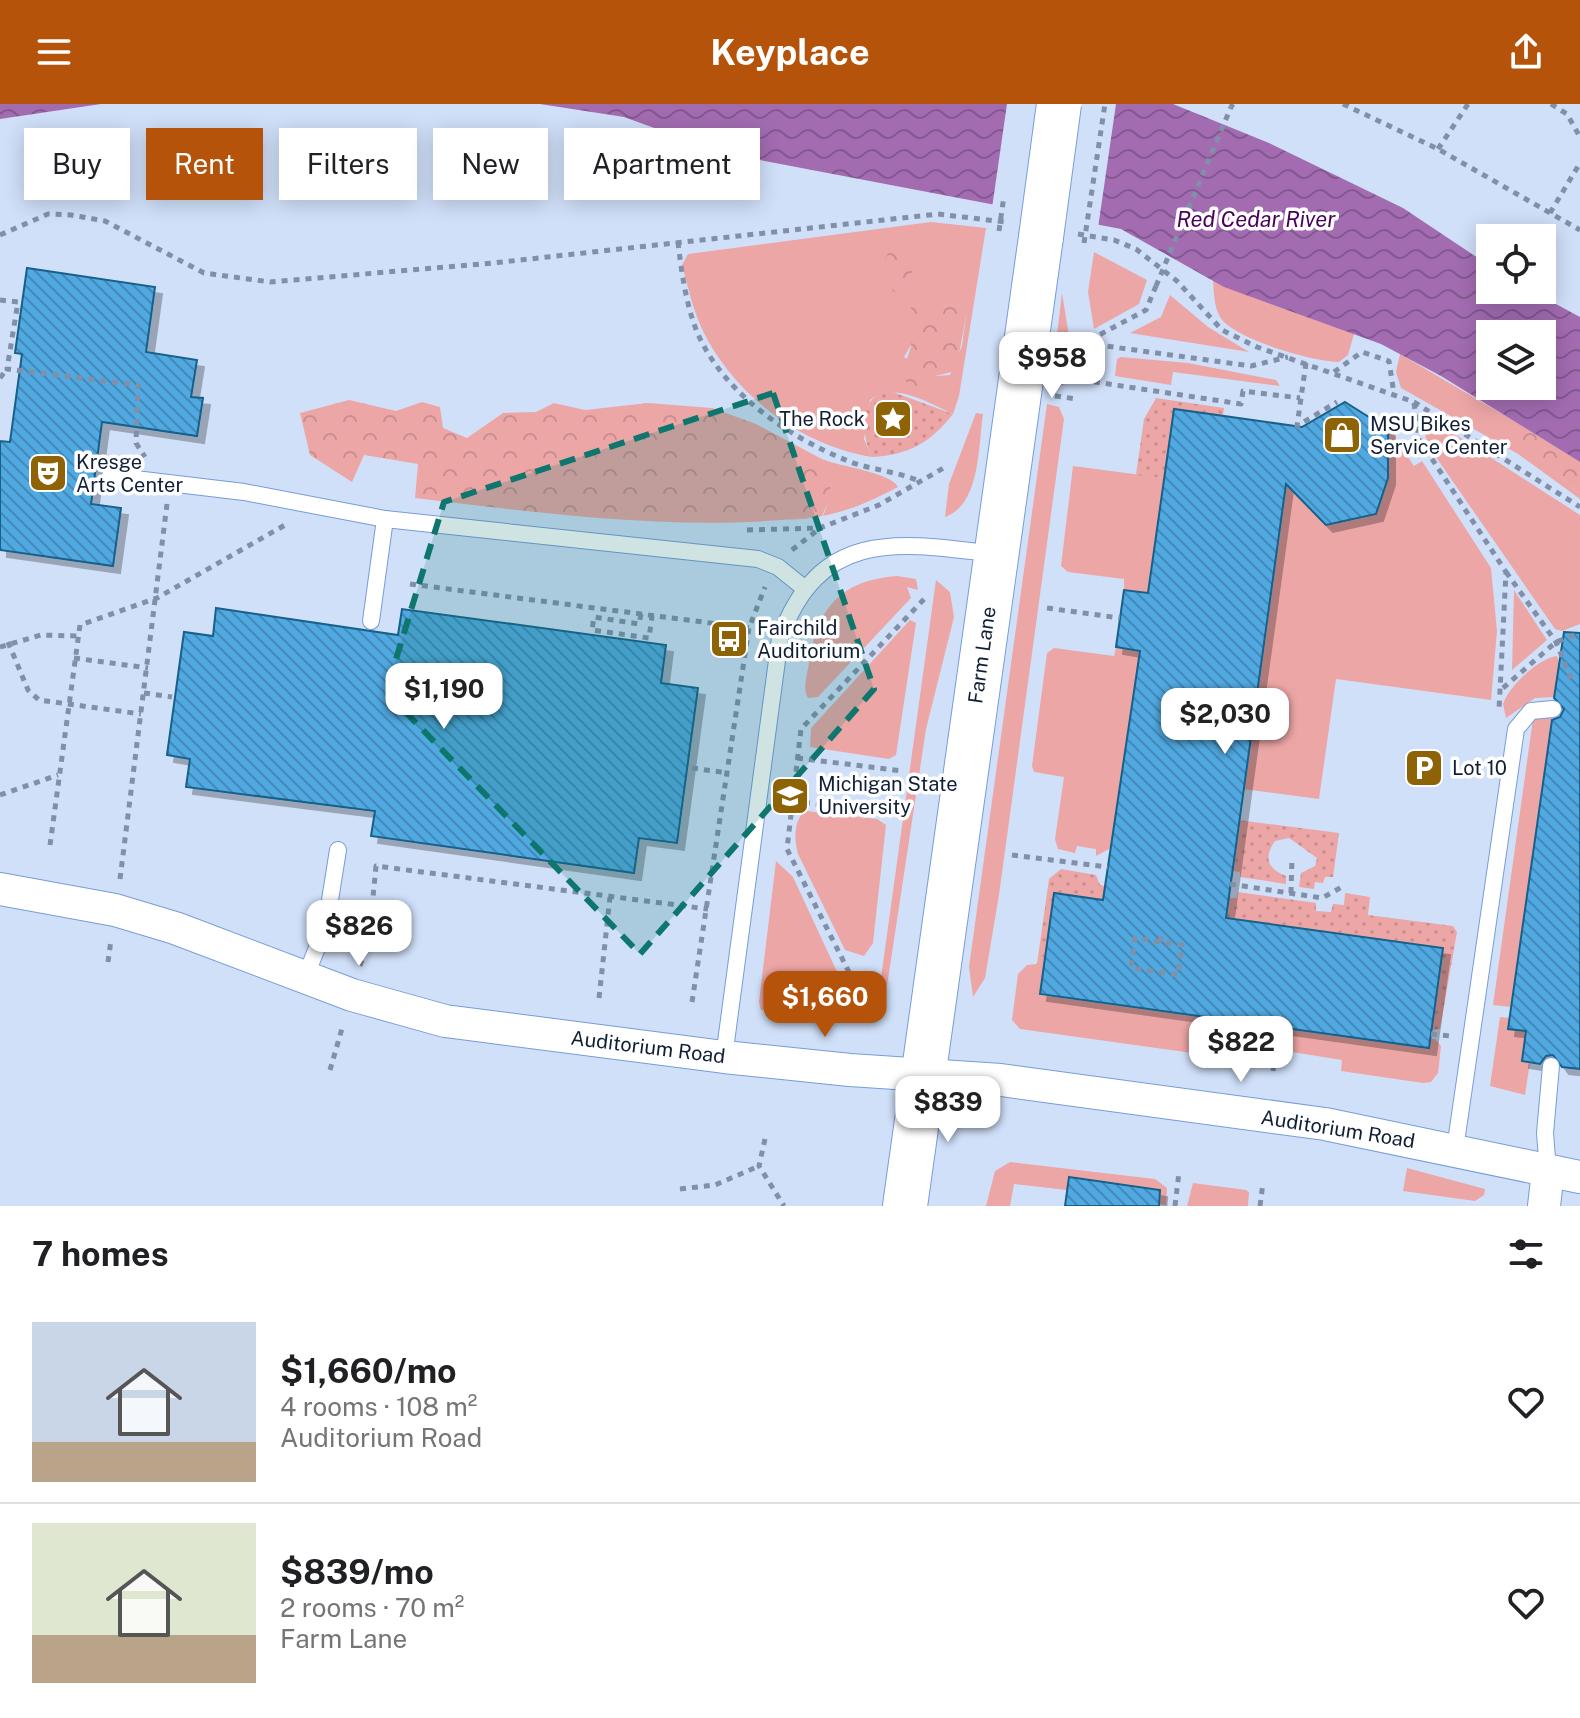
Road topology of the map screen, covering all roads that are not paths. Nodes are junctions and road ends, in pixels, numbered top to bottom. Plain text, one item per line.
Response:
1 (1059, 104) edge
2 (110, 476) dead end
3 (385, 519) junction
4 (997, 555) junction
5 (804, 588) junction
6 (371, 621) dead end
7 (1553, 709) dead end
8 (338, 850) dead end
9 (0, 889) edge
10 (305, 978) junction
11 (724, 1057) junction
12 (1551, 1066) dead end
13 (922, 1073) junction
14 (1455, 1149) junction
15 (1548, 1171) junction
16 (1580, 1177) edge
17 (905, 1206) edge
18 (1544, 1206) edge

1 - 4 street, Farm Lane, bridge
2 - 3 lane
3 - 5 lane
3 - 6 lane
4 - 5 lane
4 - 13 street, Farm Lane
5 - 11 lane
7 - 14 lane
8 - 10 lane
9 - 10 street, Auditorium Road
10 - 11 street, Auditorium Road
11 - 13 street, Auditorium Road
12 - 15 lane
13 - 14 street, Auditorium Road
13 - 17 street, Farm Lane
14 - 15 street, Auditorium Road
15 - 16 street, Auditorium Road
15 - 18 street

